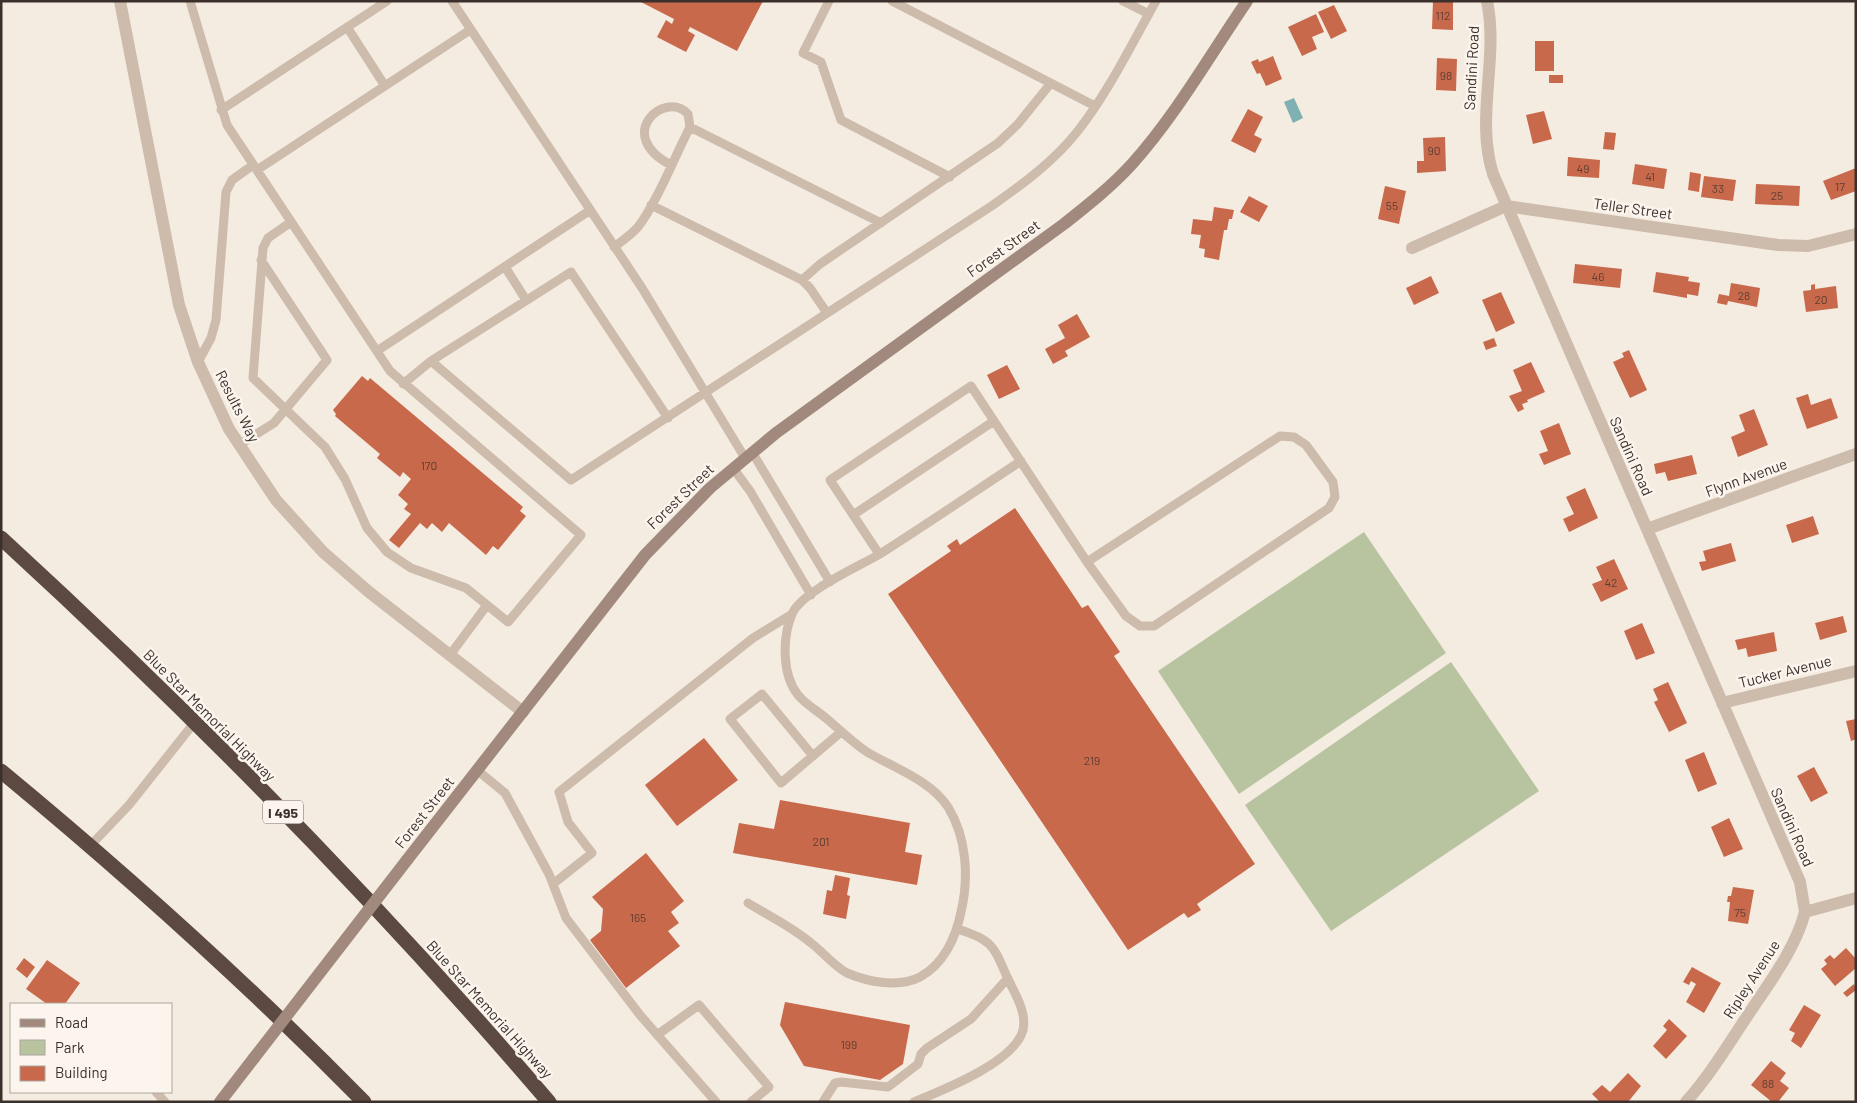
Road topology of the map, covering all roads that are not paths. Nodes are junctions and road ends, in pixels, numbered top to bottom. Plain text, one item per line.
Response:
1 (120, 1) edge
2 (190, 1) edge
3 (386, 1) edge
4 (452, 1) edge
5 (829, 1) edge
6 (892, 1) edge
7 (1123, 1) edge
8 (1156, 1) edge
9 (1247, 1) edge
10 (1487, 1) edge
11 (1149, 14) junction
12 (347, 27) junction
13 (470, 30) junction
14 (1051, 83) junction
15 (385, 86) junction
16 (1095, 106) junction
17 (221, 110) junction
18 (690, 127) junction
19 (671, 165) junction
20 (255, 168) junction
21 (950, 177) junction
22 (651, 205) junction
23 (1506, 206) junction
24 (589, 211) junction
25 (291, 222) junction
26 (881, 223) junction
27 (1856, 234) edge
28 (614, 247) junction
29 (1412, 248) dead end
30 (261, 260) junction
31 (505, 267) junction
32 (802, 280) junction
33 (526, 300) junction
34 (828, 313) junction
35 (376, 351) junction
36 (431, 361) junction
37 (198, 362) junction
38 (404, 384) junction
39 (705, 394) junction
40 (285, 410) junction
41 (668, 418) junction
42 (994, 421) junction
43 (239, 445) junction
44 (1856, 454) edge
45 (748, 455) junction
46 (1021, 461) junction
47 (733, 468) junction
48 (853, 515) junction
49 (1647, 529) junction
50 (1, 538) edge
51 (879, 554) junction
52 (1087, 562) junction
53 (830, 582) junction
54 (811, 595) junction
55 (487, 605) junction
56 (792, 614) junction
57 (450, 654) junction
58 (1856, 671) edge
59 (1722, 703) junction
60 (523, 712) junction
61 (194, 723) junction
62 (841, 732) junction
63 (812, 756) junction
64 (478, 770) junction
65 (1, 771) edge
66 (90, 846) junction
67 (552, 884) junction
68 (1856, 898) edge
69 (748, 904) dead end
70 (1805, 912) junction
71 (957, 929) junction
72 (1008, 978) junction
73 (657, 1035) junction
74 (220, 1102) edge
75 (364, 1102) edge
76 (549, 1102) edge
77 (716, 1102) edge
78 (751, 1102) edge
79 (823, 1102) edge
80 (914, 1102) edge
81 (1686, 1102) edge

1 - 37 street, Results Way
2 - 17 lane
3 - 12 lane
4 - 13 lane
5 - 21 lane
6 - 14 lane
7 - 11 lane
8 - 11 lane
9 - 45 main road, Forest Street
10 - 23 street, Sandini Road
11 - 16 lane
12 - 15 lane
12 - 17 lane
13 - 15 lane
13 - 24 lane
14 - 16 lane
14 - 21 lane
15 - 20 lane
16 - 34 lane
17 - 20 lane
18 - 19 lane
18 - 19 lane
18 - 26 lane
19 - 22 lane
20 - 25 lane
20 - 37 lane
21 - 26 lane
22 - 28 lane
22 - 32 lane
23 - 27 street, Teller Street
23 - 29 street
23 - 49 street, Sandini Road
24 - 28 lane
24 - 31 lane
25 - 30 lane
25 - 35 lane
26 - 32 lane
28 - 39 lane
30 - 40 lane
30 - 40 lane
31 - 33 lane
31 - 35 lane
32 - 34 lane
33 - 36 lane
33 - 41 lane
34 - 39 lane
35 - 38 lane
36 - 38 lane
36 - 41 lane
37 - 43 street, Results Way
38 - 55 lane
39 - 41 lane
39 - 45 lane
40 - 43 lane
40 - 55 lane
42 - 46 lane
42 - 48 lane
42 - 48 lane
43 - 57 street, Results Way
44 - 49 street, Flynn Avenue
45 - 47 main road, Forest Street
45 - 53 lane
46 - 51 lane
46 - 52 lane
47 - 54 lane
47 - 60 main road, Forest Street
48 - 51 lane
49 - 59 street, Sandini Road
50 - 61 highway, Blue Star Memorial Highway / I 495
51 - 53 lane
52 - 52 lane
53 - 54 lane
54 - 56 lane
55 - 57 lane
56 - 62 lane
56 - 67 lane
57 - 60 street, Results Way
58 - 59 street, Tucker Avenue
59 - 70 street, Sandini Road
60 - 64 main road, Forest Street
61 - 66 lane
61 - 76 highway, Blue Star Memorial Highway / I 495
62 - 63 lane
62 - 71 lane
63 - 63 lane
64 - 67 lane
64 - 74 main road, Forest Street, bridge
65 - 66 highway
66 - 75 highway
67 - 73 lane
68 - 70 street
69 - 71 lane
70 - 81 street, Ripley Avenue
71 - 72 lane
72 - 79 lane
72 - 80 lane
73 - 77 lane
73 - 78 lane

